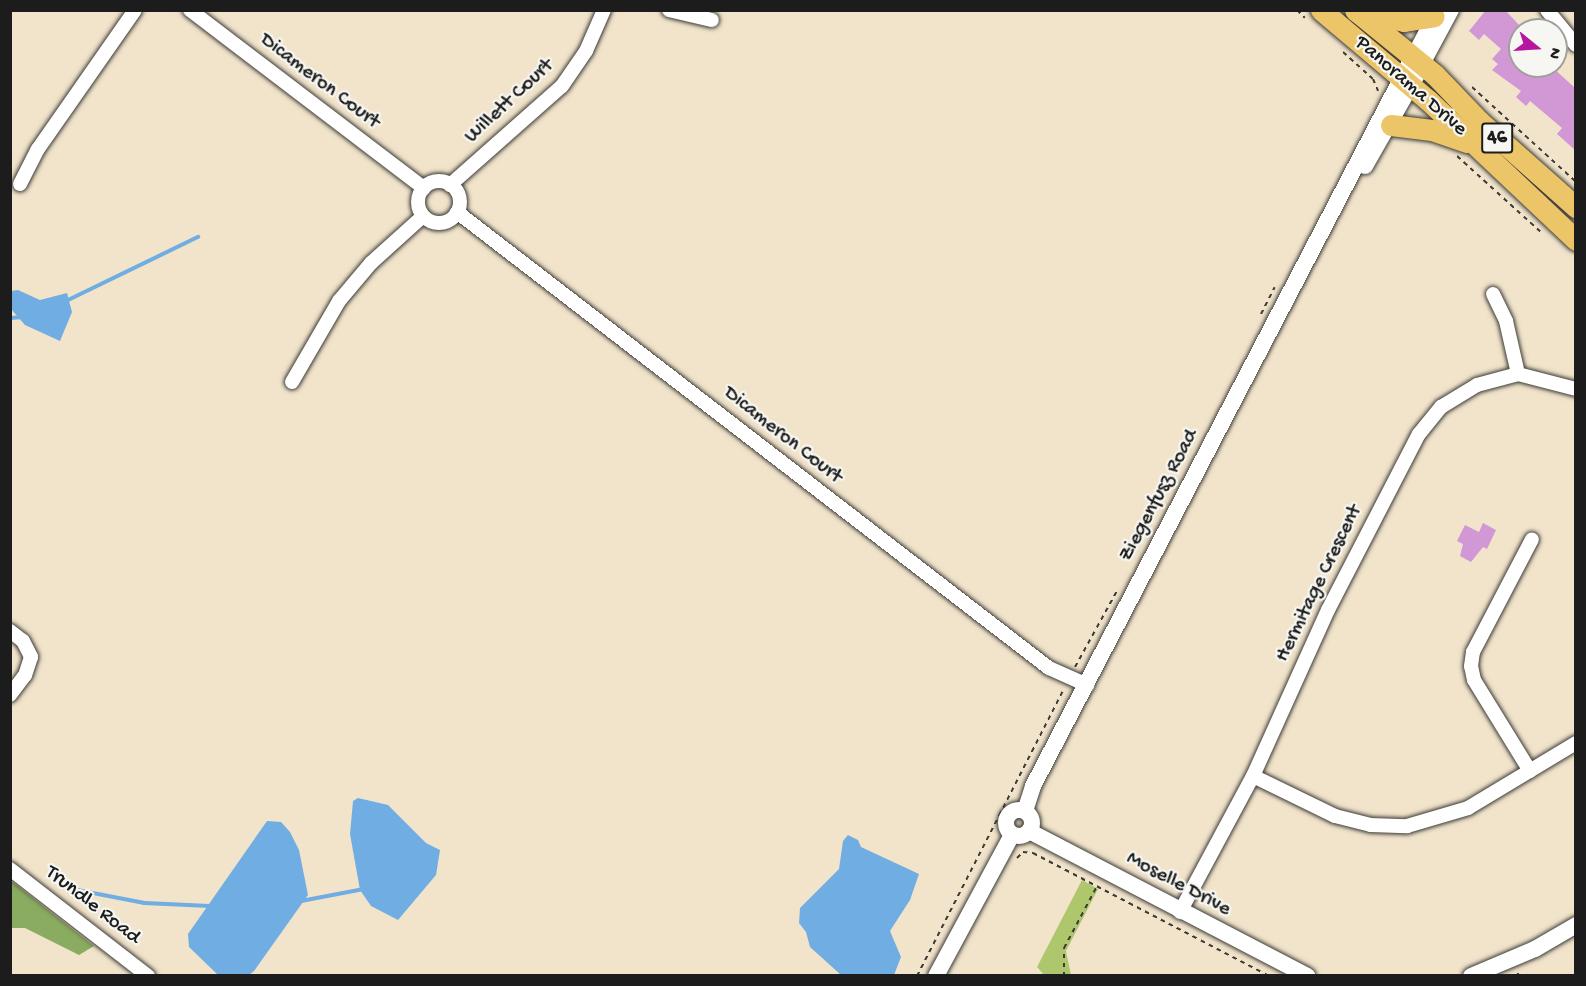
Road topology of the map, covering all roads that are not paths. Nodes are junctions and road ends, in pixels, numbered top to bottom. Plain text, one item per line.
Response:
1 (135, 10) edge
2 (190, 10) edge
3 (604, 10) edge
4 (669, 10) edge
5 (1355, 10) edge
6 (1547, 10) edge
7 (1441, 12) edge
8 (1317, 18) edge
9 (712, 20) dead end
10 (1575, 45) edge
11 (1417, 62) junction
12 (1406, 82) junction
13 (1391, 125) junction
14 (1476, 145) junction
15 (20, 184) dead end
16 (450, 185) junction
17 (424, 188) junction
18 (1338, 203) junction
19 (1575, 207) edge
20 (457, 212) junction
21 (423, 216) junction
22 (1575, 240) edge
23 (1493, 294) dead end
24 (1518, 374) junction
25 (291, 382) dead end
26 (1575, 390) edge
27 (1532, 539) dead end
28 (10, 631) edge
29 (1087, 685) junction
30 (10, 694) edge
31 (1575, 743) edge
32 (1530, 771) junction
33 (1253, 776) junction
34 (1025, 811) junction
35 (1021, 833) junction
36 (10, 869) edge
37 (1180, 912) junction
38 (1575, 925) edge
39 (147, 975) edge
40 (936, 975) edge
41 (1307, 975) edge
42 (1471, 975) edge

1 - 15 street
2 - 17 street, Dicameron Court
3 - 16 street, Willett Court
4 - 9 street
5 - 7 main road
5 - 11 main road, Panorama Drive / 46
6 - 10 street
7 - 11 street
8 - 12 main road, Panorama Drive / 46
11 - 12 street, Ziegenfusz Road
11 - 19 main road, Panorama Drive / 46
12 - 13 street, Ziegenfusz Road
12 - 14 main road, Panorama Drive / 46
12 - 18 street, Ziegenfusz Road
13 - 14 main road
13 - 18 street, Ziegenfusz Road
14 - 22 main road, Panorama Drive / 46
16 - 17 street
16 - 20 street
17 - 21 street
18 - 29 street, Ziegenfusz Road
20 - 21 street
20 - 29 street, Dicameron Court
21 - 25 street
23 - 24 street
24 - 26 street
24 - 33 street, Hermitage Crescent
27 - 32 street
28 - 30 street
29 - 34 street, Ziegenfusz Road
31 - 32 street
32 - 33 street
33 - 37 street, Hermitage Crescent
34 - 35 street
34 - 35 street
35 - 37 street, Moselle Drive
35 - 40 street
36 - 39 street, Trundle Road
37 - 41 street, Moselle Drive
38 - 42 street

